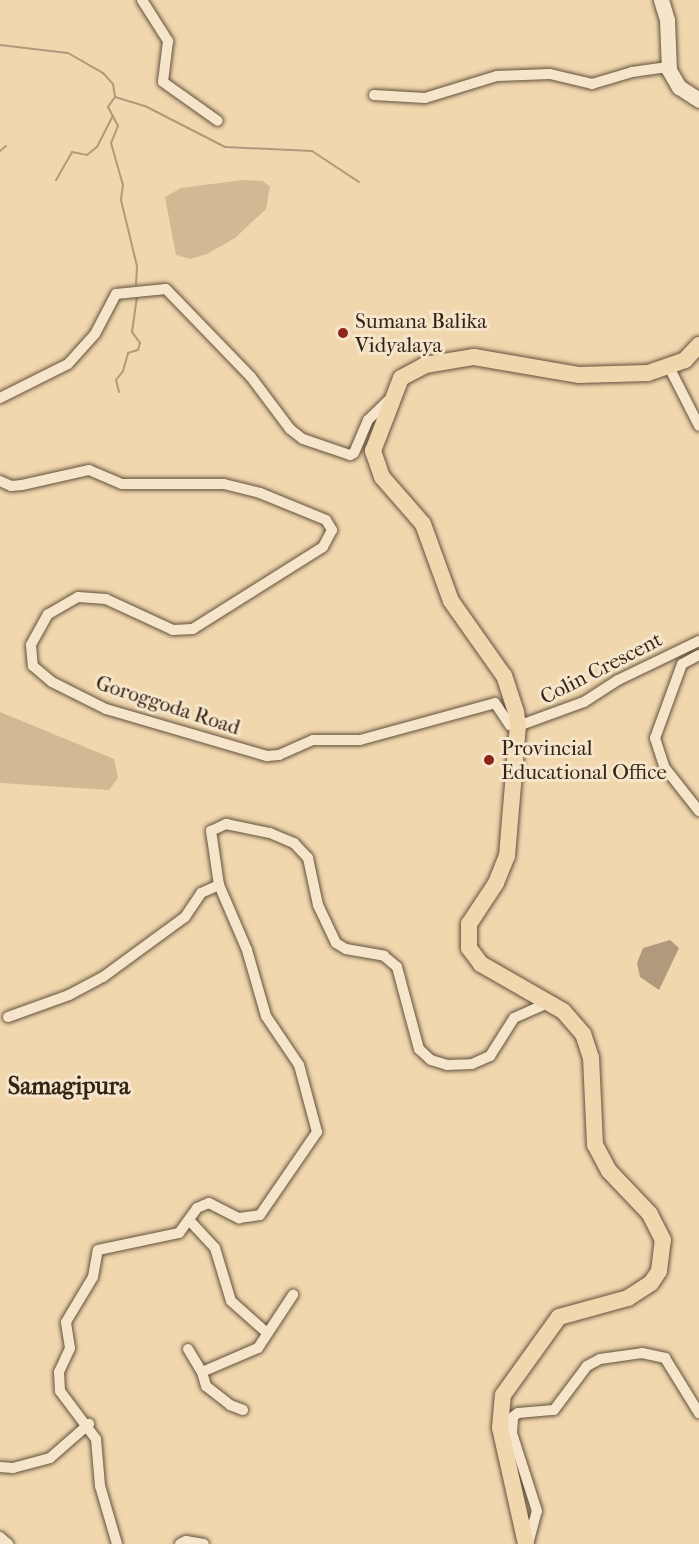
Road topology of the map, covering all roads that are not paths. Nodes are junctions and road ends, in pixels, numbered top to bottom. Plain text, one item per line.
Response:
1 (142, 0) edge
2 (661, 0) edge
3 (668, 67) junction
4 (374, 95) dead end
5 (699, 100) edge
6 (218, 121) dead end
7 (699, 345) edge
8 (669, 367) junction
9 (0, 398) edge
10 (391, 398) junction
11 (699, 426) edge
12 (0, 481) edge
13 (699, 641) edge
14 (699, 655) edge
15 (518, 725) junction
16 (699, 811) edge
17 (219, 885) junction
18 (547, 1004) junction
19 (8, 1017) dead end
20 (189, 1220) junction
21 (293, 1294) dead end
22 (267, 1333) junction
23 (188, 1349) dead end
24 (202, 1372) junction
25 (243, 1410) dead end
26 (699, 1413) edge
27 (89, 1424) junction
28 (0, 1467) edge
29 (0, 1537) edge
30 (8, 1544) edge
31 (117, 1544) edge
32 (180, 1544) edge
33 (204, 1544) edge
34 (527, 1544) edge

1 - 6 street
2 - 3 street
3 - 4 street
3 - 5 street
7 - 8 main road
8 - 10 main road
8 - 11 street
9 - 10 street
10 - 15 main road
12 - 15 street, Goroggoda Road
13 - 15 street, Colin Crescent
14 - 16 street
15 - 18 main road
17 - 18 street
17 - 19 street
17 - 20 street
18 - 34 main road
20 - 22 street
20 - 27 street
21 - 22 street
22 - 24 street
23 - 24 street
24 - 25 street
26 - 34 street
27 - 28 street
27 - 31 street
29 - 30 street
32 - 33 street

